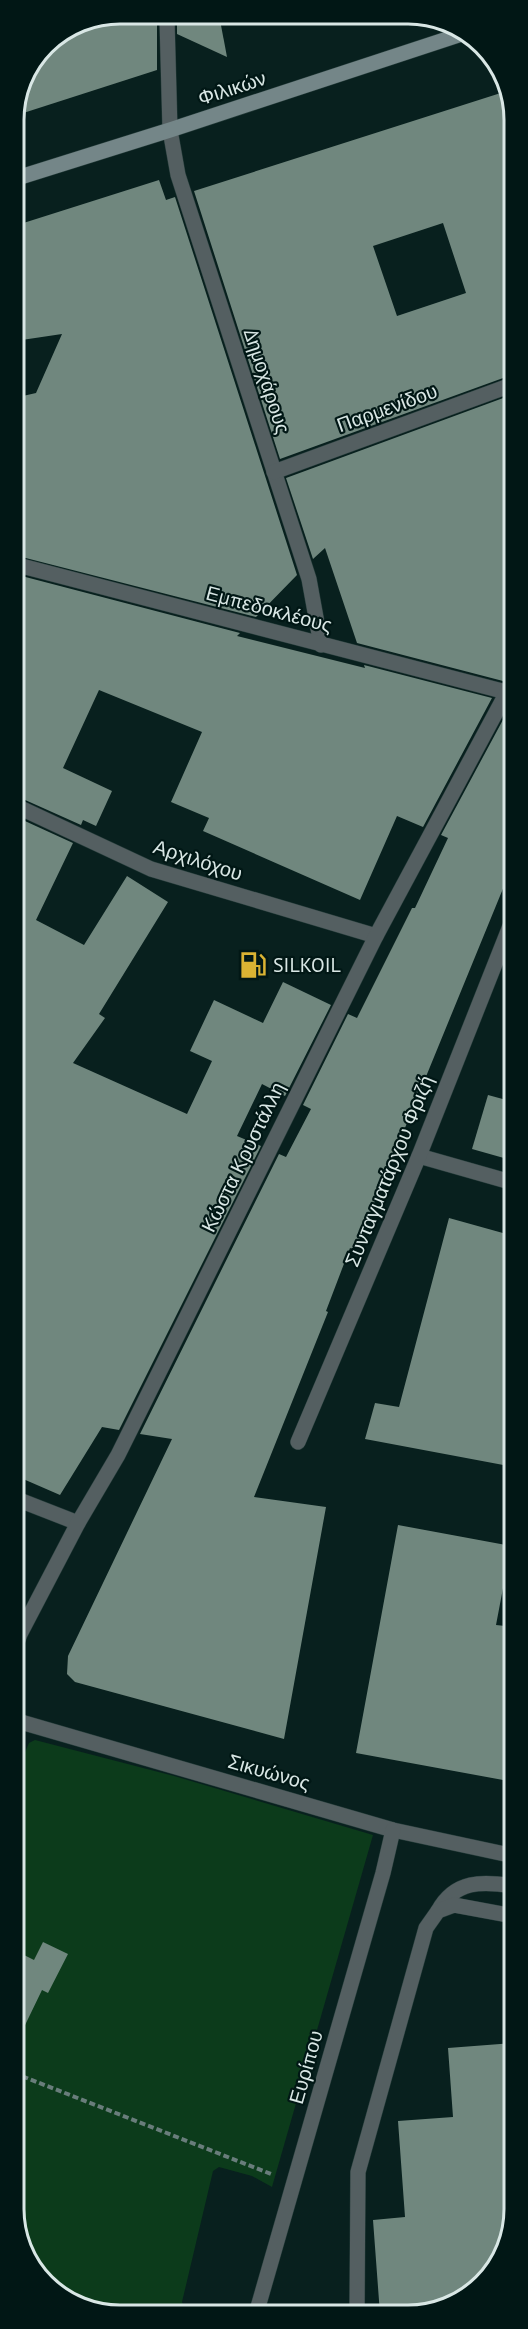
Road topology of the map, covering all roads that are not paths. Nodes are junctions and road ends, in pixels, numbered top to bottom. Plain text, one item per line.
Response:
1 (168, 24) edge
2 (455, 36) edge
3 (170, 130) junction
4 (24, 176) edge
5 (504, 388) edge
6 (274, 472) junction
7 (24, 567) edge
8 (321, 645) junction
9 (504, 688) edge
10 (504, 703) edge
11 (24, 810) edge
12 (376, 936) junction
13 (504, 941) edge
14 (419, 1156) junction
15 (504, 1180) edge
16 (298, 1442) dead end
17 (24, 1502) edge
18 (78, 1523) junction
19 (24, 1626) edge
20 (24, 1723) edge
21 (393, 1830) junction
22 (504, 1855) edge
23 (504, 1885) edge
24 (438, 1911) junction
25 (504, 1914) edge
26 (259, 2305) edge
27 (357, 2305) edge

1 - 3 street, Δημοχάρους
2 - 3 street, Φιλικών
3 - 4 street, Φιλικών
3 - 6 street, Δημοχάρους
5 - 6 street, Παρμενίδου
6 - 8 street, Δημοχάρους
7 - 8 street, Εμπεδοκλέους
8 - 9 street, Εμπεδοκλέους
10 - 12 street, Κώστα Κρυστάλλη
11 - 12 street, Αρχιλόχου
12 - 18 street, Κώστα Κρυστάλλη
13 - 14 street, Συνταγματάρχου Φριζή
14 - 15 street
14 - 16 street, Συνταγματάρχου Φριζή
17 - 18 street
18 - 19 street, Κώστα Κρυστάλλη
20 - 21 street, Σικυώνος
21 - 22 street, Σικυώνος
21 - 26 street, Ευρίπου
23 - 24 street
24 - 25 street
24 - 27 street

